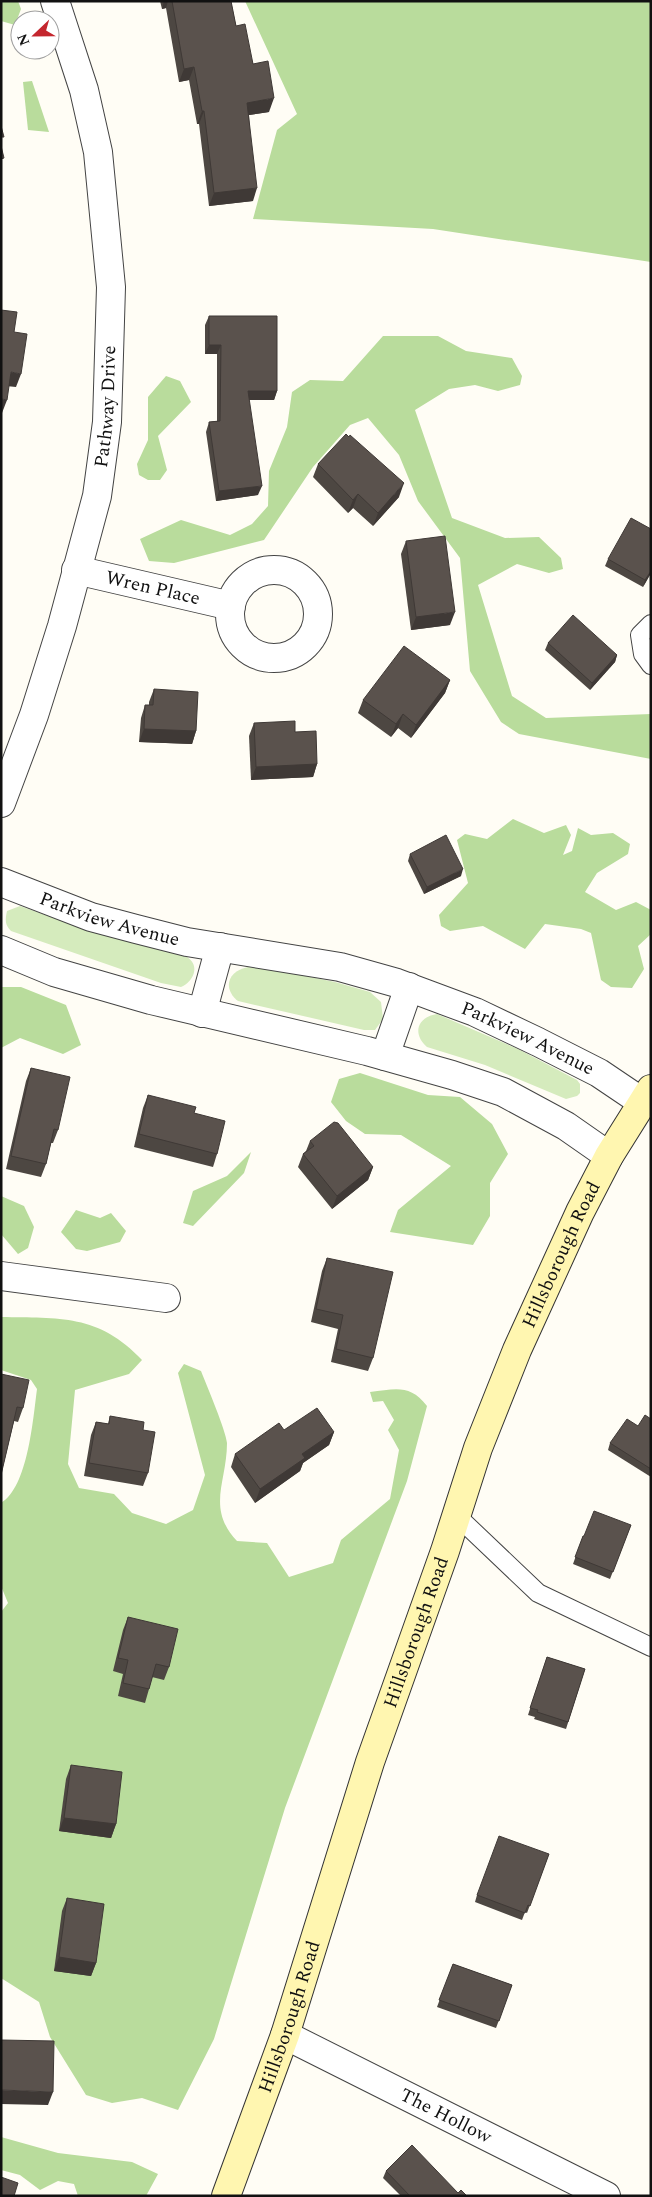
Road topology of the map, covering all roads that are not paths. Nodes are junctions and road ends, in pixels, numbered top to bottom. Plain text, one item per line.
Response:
1 (55, 1) edge
2 (76, 570) junction
3 (230, 606) dead end
4 (651, 624) edge
5 (651, 665) edge
6 (1, 803) edge
7 (1, 882) edge
8 (220, 947) junction
9 (1, 950) edge
10 (409, 987) junction
11 (202, 1013) junction
12 (385, 1056) junction
13 (646, 1095) edge
14 (609, 1156) junction
15 (1, 1276) edge
16 (166, 1298) dead end
17 (456, 1515) junction
18 (651, 1646) edge
19 (285, 2035) junction
20 (226, 2196) edge
21 (606, 2196) edge

1 - 2 street, Pathway Drive
2 - 3 street, Wren Place
2 - 6 street, Pathway Drive
4 - 5 lane
7 - 8 street, Parkview Avenue
8 - 10 street, Parkview Avenue
8 - 11 street
9 - 11 street
10 - 12 street
10 - 13 street, Parkview Avenue
11 - 12 street
12 - 14 street
13 - 14 main road, Hillsborough Road
14 - 17 main road, Hillsborough Road
15 - 16 street
17 - 18 lane
17 - 19 main road, Hillsborough Road
19 - 20 main road, Hillsborough Road
19 - 21 street, The Hollow

